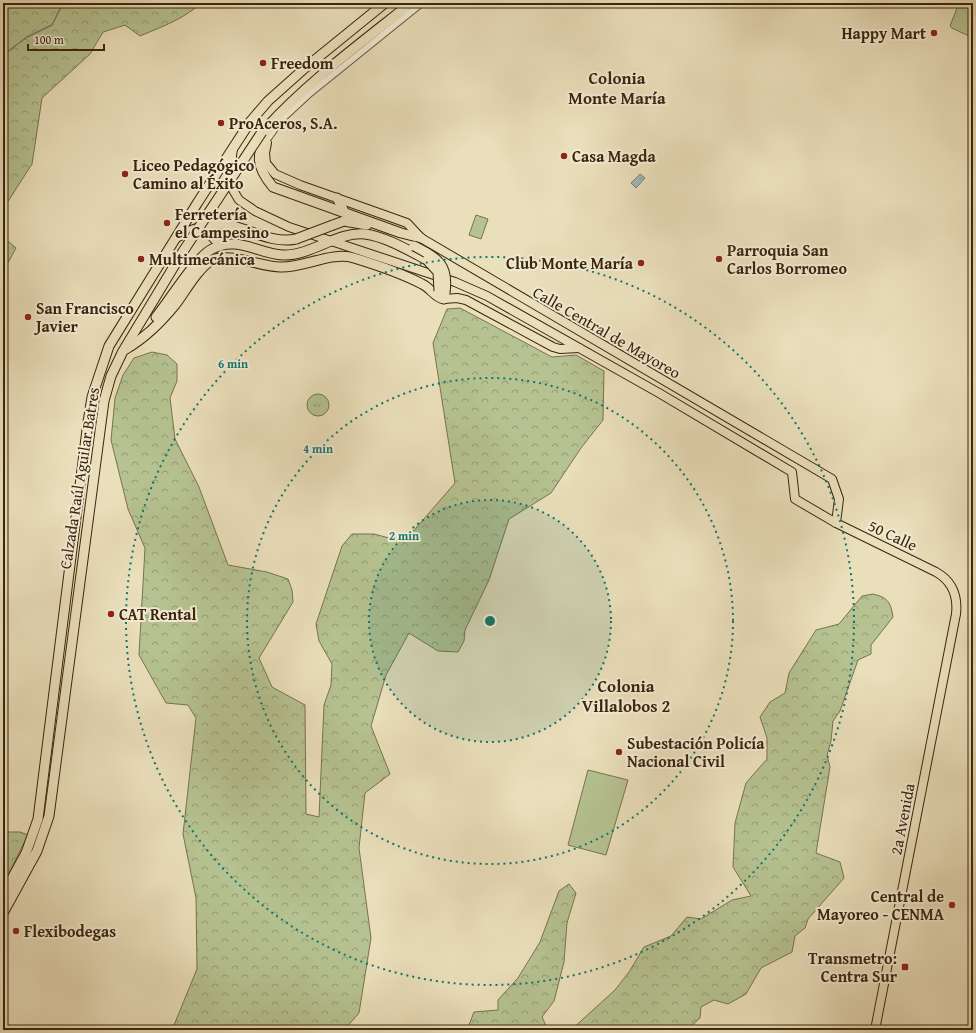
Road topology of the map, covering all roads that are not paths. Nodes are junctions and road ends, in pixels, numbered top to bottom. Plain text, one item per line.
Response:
1 (385, 3) edge
2 (411, 3) edge
3 (422, 3) edge
4 (269, 125) junction
5 (265, 141) junction
6 (234, 145) junction
7 (337, 198) junction
8 (345, 213) junction
9 (378, 224) junction
10 (212, 225) junction
11 (400, 233) junction
12 (177, 237) junction
13 (422, 238) junction
14 (335, 241) junction
15 (223, 244) junction
16 (441, 295) junction
17 (125, 348) junction
18 (581, 348) junction
19 (795, 499) joint
20 (836, 523) junction
21 (956, 614) joint
22 (3, 895) edge
23 (3, 913) edge
24 (875, 1030) edge

1 - 6 highway, Calzada Raúl Aguilar Batres
2 - 4 highway, Calzada Raúl Aguilar Batres
3 - 5 street
4 - 5 highway, Calzada Raúl Aguilar Batres
4 - 5 highway
5 - 7 main road, Calle Central de Mayoreo
5 - 8 highway
5 - 17 highway, Calzada Raúl Aguilar Batres, bridge
6 - 12 highway, Calzada Raúl Aguilar Batres
6 - 14 main road, Calle Central de Mayoreo
7 - 8 highway
7 - 13 main road, Calle Central de Mayoreo
8 - 9 highway
9 - 10 highway, bridge
9 - 11 highway
10 - 12 highway
10 - 15 highway
11 - 13 highway
11 - 16 highway, bridge
12 - 22 highway, Calzada Raúl Aguilar Batres
13 - 20 main road, Calle Central de Mayoreo
14 - 15 highway
14 - 16 highway, bridge
14 - 18 main road, Calle Central de Mayoreo
15 - 17 highway
16 - 17 highway
16 - 18 main road
17 - 23 highway, Calzada Raúl Aguilar Batres
18 - 19 main road, Calle Central de Mayoreo
19 - 20 main road, 50 Calle
20 - 21 main road, 50 Calle
21 - 24 main road, 2a Avenida

